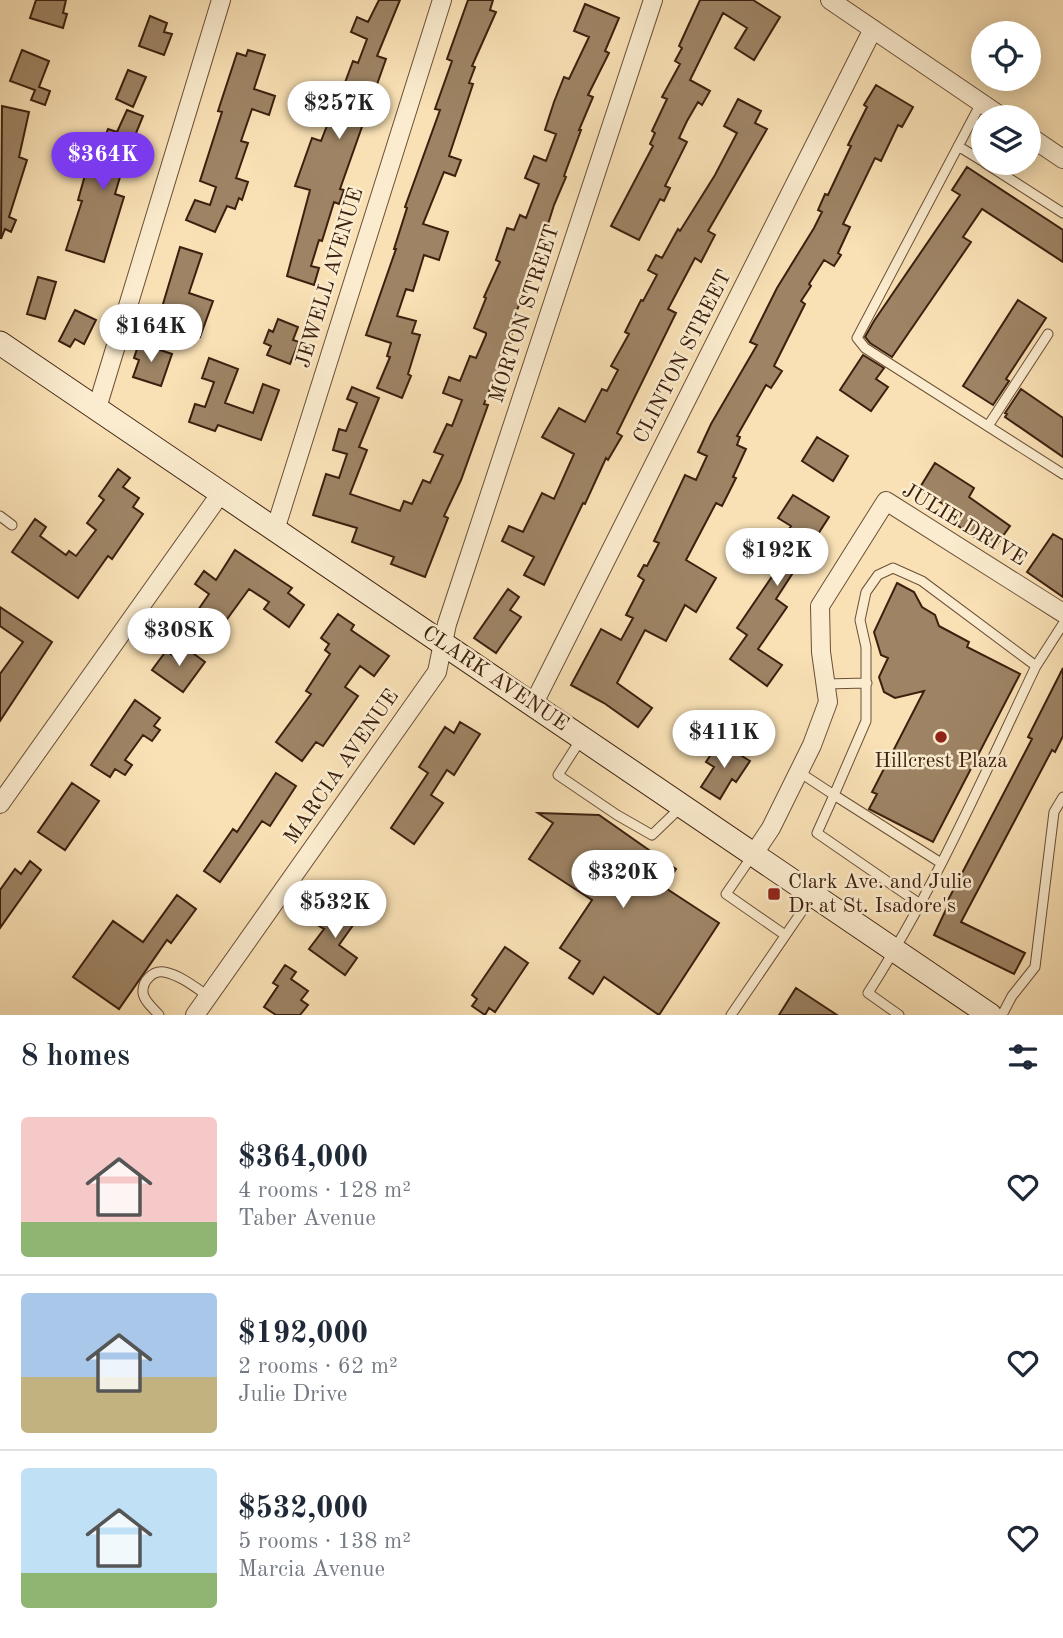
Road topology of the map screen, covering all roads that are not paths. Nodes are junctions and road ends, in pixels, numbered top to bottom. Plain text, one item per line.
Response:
1 (221, 0) edge
2 (442, 0) edge
3 (653, 0) edge
4 (830, 0) edge
5 (873, 29) junction
6 (981, 103) junction
7 (984, 105) edge
8 (1041, 144) edge
9 (958, 146) junction
10 (971, 154) edge
11 (1063, 159) edge
12 (1004, 175) edge
13 (1063, 213) edge
14 (1048, 334) dead end
15 (0, 343) edge
16 (97, 408) junction
17 (988, 426) junction
18 (1063, 474) edge
19 (220, 493) junction
20 (0, 516) edge
21 (12, 525) dead end
22 (275, 530) junction
23 (1063, 613) edge
24 (1063, 624) edge
25 (443, 644) junction
26 (1036, 667) junction
27 (825, 684) junction
28 (867, 684) junction
29 (533, 705) junction
30 (582, 738) junction
31 (799, 772) junction
32 (834, 795) junction
33 (1063, 797) edge
34 (0, 804) edge
35 (681, 806) junction
36 (753, 855) junction
37 (942, 863) junction
38 (813, 895) junction
39 (920, 904) junction
40 (785, 935) junction
41 (895, 951) junction
42 (208, 996) junction
43 (159, 1015) edge
44 (195, 1015) edge
45 (731, 1015) edge
46 (899, 1015) edge
47 (990, 1015) edge
48 (1002, 1015) edge

1 - 16 street
2 - 22 street, JEWELL AVENUE
3 - 25 street, MORTON STREET
4 - 5 street
5 - 6 street
5 - 29 street, CLINTON STREET
6 - 7 street
6 - 9 lane
8 - 11 street
9 - 10 lane
9 - 17 lane
12 - 13 lane
14 - 17 lane
15 - 16 street, CLARK AVENUE
16 - 19 street, CLARK AVENUE
17 - 18 lane
19 - 22 street, CLARK AVENUE
19 - 34 street
20 - 21 lane
22 - 25 street, CLARK AVENUE
23 - 27 street, JULIE DRIVE
24 - 26 lane
25 - 29 street, CLARK AVENUE
25 - 42 street, MARCIA AVENUE
26 - 28 lane
26 - 37 lane
27 - 28 lane
27 - 31 street, JULIE DRIVE
28 - 32 lane
29 - 30 street, CLARK AVENUE
30 - 35 street, CLARK AVENUE
30 - 35 lane
31 - 32 lane
31 - 36 street, JULIE DRIVE
32 - 37 lane
32 - 39 lane
33 - 48 lane
35 - 36 street, CLARK AVENUE
36 - 38 street, CLARK AVENUE
36 - 40 lane
37 - 39 lane
38 - 40 lane
38 - 41 street, CLARK AVENUE
39 - 41 lane
40 - 45 lane
41 - 46 lane
41 - 47 street, CLARK AVENUE
42 - 43 lane
42 - 44 street, MARCIA AVENUE

